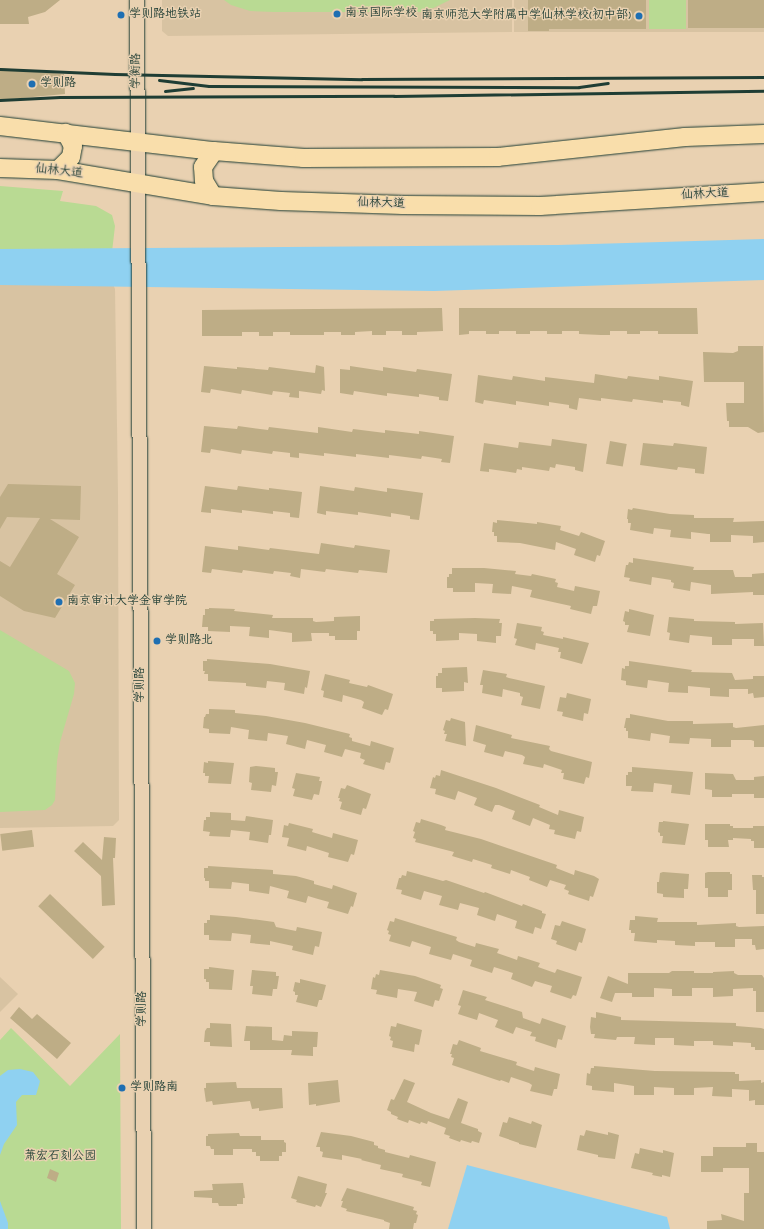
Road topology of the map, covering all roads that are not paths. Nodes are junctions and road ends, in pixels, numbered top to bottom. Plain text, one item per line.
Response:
1 (137, 0) edge
2 (0, 126) edge
3 (66, 133) junction
4 (764, 134) edge
5 (137, 142) junction
6 (214, 151) junction
7 (0, 168) edge
8 (58, 170) junction
9 (139, 183) junction
10 (764, 192) edge
11 (213, 196) junction
12 (144, 1229) edge

1 - 5 street, 学衡路
2 - 3 main road
3 - 5 main road
3 - 8 main road
4 - 6 main road
5 - 6 main road
5 - 9 street, 学则路
6 - 11 main road
7 - 8 main road, 仙林大道
8 - 9 main road, 仙林大道
9 - 11 main road, 仙林大道
9 - 12 street, 学则路
10 - 11 main road, 仙林大道

